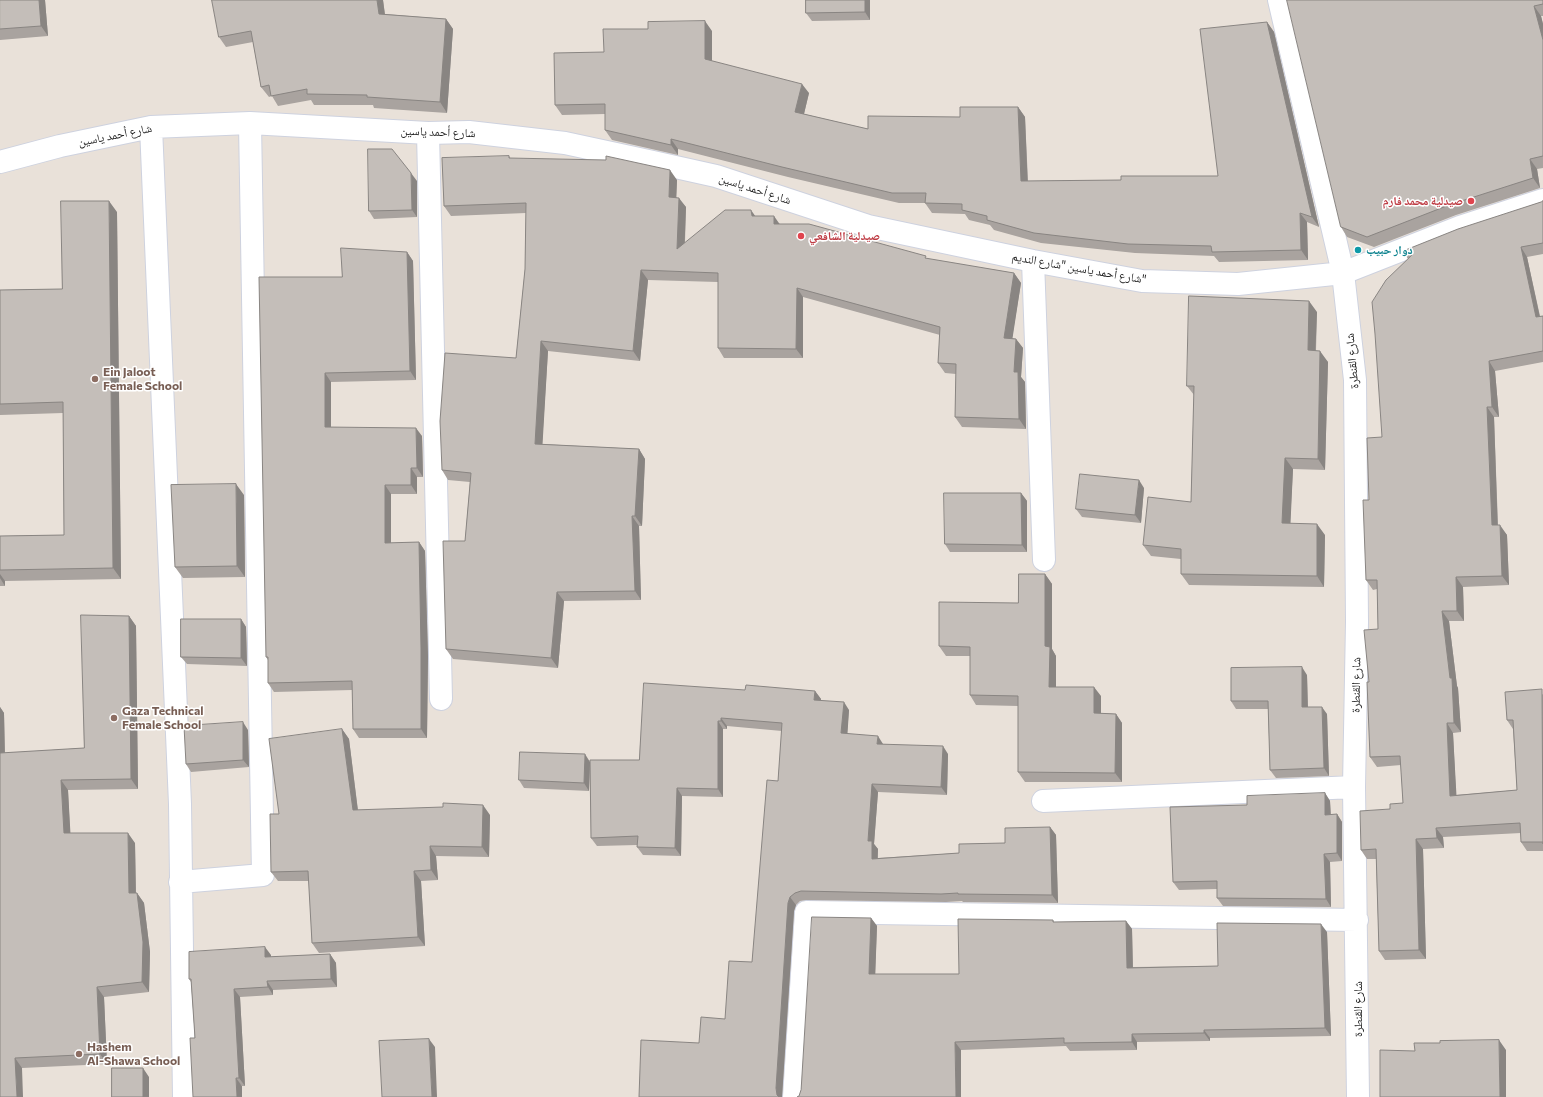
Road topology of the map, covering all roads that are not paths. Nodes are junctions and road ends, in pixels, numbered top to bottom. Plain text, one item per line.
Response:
1 (1279, 0) edge
2 (250, 123) junction
3 (151, 127) junction
4 (428, 133) junction
5 (0, 162) edge
6 (1543, 200) edge
7 (868, 226) joint
8 (1033, 261) junction
9 (1343, 273) junction
10 (1044, 560) dead end
11 (441, 699) dead end
12 (1354, 787) junction
13 (1043, 801) dead end
14 (180, 882) junction
15 (1357, 920) junction
16 (184, 1097) edge
17 (794, 1097) edge
18 (1358, 1097) edge

1 - 9 street, شارع القنطرة
2 - 3 street, شارع أحمد ياسين
2 - 4 street, شارع أحمد ياسين
2 - 14 street
3 - 5 street, شارع أحمد ياسين
3 - 14 street
4 - 7 street, شارع أحمد ياسين
4 - 11 street
6 - 9 street, شارع أحمد ياسين "شارع النديم"
7 - 8 street, شارع أحمد ياسين "شارع النديم"
8 - 9 street, شارع أحمد ياسين "شارع النديم"
8 - 10 street
9 - 12 street, شارع القنطرة
12 - 13 street
12 - 15 street, شارع القنطرة
14 - 16 street
15 - 17 street
15 - 18 street, شارع القنطرة

